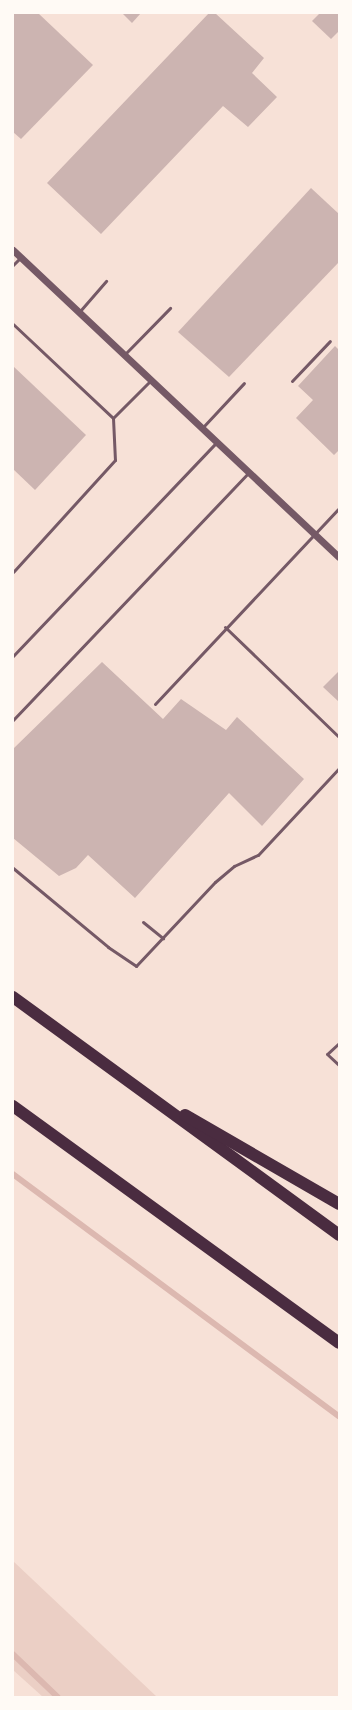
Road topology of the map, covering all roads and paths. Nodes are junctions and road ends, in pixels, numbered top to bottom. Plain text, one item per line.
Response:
1 (13, 250) edge
2 (21, 257) junction
3 (13, 265) edge
4 (106, 281) dead end
5 (170, 308) dead end
6 (79, 312) junction
7 (13, 324) edge
8 (330, 341) dead end
9 (123, 356) junction
10 (150, 380) junction
11 (292, 381) dead end
12 (244, 383) dead end
13 (113, 418) junction
14 (202, 429) junction
15 (217, 442) junction
16 (248, 473) junction
17 (339, 508) edge
18 (316, 535) junction
19 (339, 557) edge
20 (13, 572) edge
21 (225, 627) junction
22 (13, 656) edge
23 (155, 704) dead end
24 (13, 720) edge
25 (339, 737) edge
26 (339, 768) edge
27 (13, 868) edge
28 (143, 922) dead end
29 (163, 938) junction
30 (13, 997) edge
31 (339, 1043) edge
32 (339, 1065) edge
33 (128, 1082) junction
34 (13, 1106) edge
35 (339, 1204) edge
36 (339, 1235) edge
37 (339, 1343) edge

1 - 2 street
2 - 3 lane
2 - 6 street
4 - 6 lane
5 - 9 lane
6 - 9 street
7 - 13 lane
8 - 11 lane
9 - 10 street
10 - 13 lane
10 - 14 street
12 - 14 lane
13 - 20 lane
14 - 15 street
15 - 16 street
15 - 22 lane
16 - 18 street
16 - 24 lane
17 - 18 lane
18 - 19 street
18 - 21 lane
21 - 23 lane
21 - 25 lane
26 - 29 lane
27 - 29 lane
28 - 29 lane
30 - 33 highway
31 - 32 lane
33 - 35 highway
33 - 36 highway
34 - 37 highway

